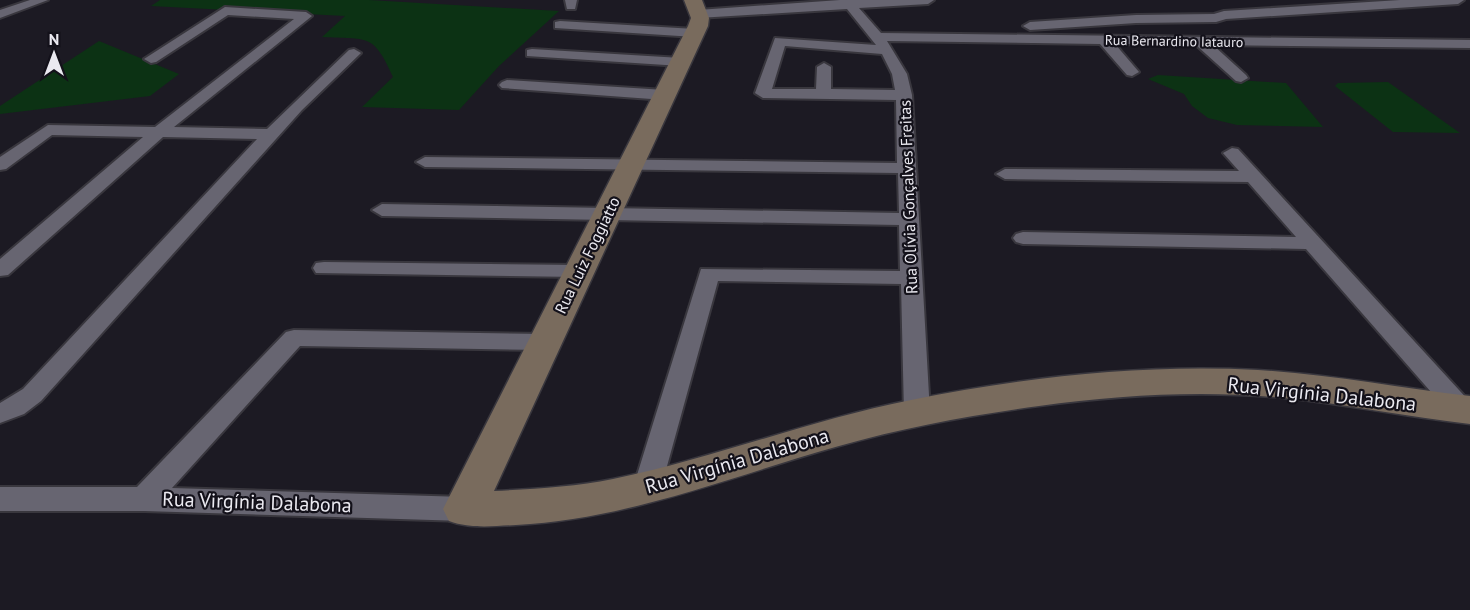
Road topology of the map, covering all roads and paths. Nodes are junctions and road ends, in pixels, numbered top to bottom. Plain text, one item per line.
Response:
1 (42, 0) edge
2 (928, 0) edge
3 (1458, 0) edge
4 (848, 2) edge
5 (1347, 3) edge
6 (1210, 5) dead end
7 (0, 14) edge
8 (1224, 15) junction
9 (696, 16) edge
10 (560, 25) dead end
11 (943, 38) junction
12 (1104, 40) junction
13 (1200, 41) junction
14 (1263, 42) junction
15 (883, 44) junction
16 (1470, 44) edge
17 (354, 53) dead end
18 (532, 53) dead end
19 (151, 59) dead end
20 (681, 62) junction
21 (824, 67) dead end
22 (1132, 72) dead end
23 (1241, 78) dead end
24 (507, 85) dead end
25 (823, 94) junction
26 (665, 95) junction
27 (904, 95) junction
28 (159, 132) junction
29 (272, 134) junction
30 (1232, 153) dead end
31 (425, 162) dead end
32 (0, 165) edge
33 (631, 165) junction
34 (907, 168) junction
35 (1005, 174) dead end
36 (1254, 177) junction
37 (382, 210) dead end
38 (608, 213) junction
39 (909, 219) junction
40 (1023, 238) dead end
41 (1312, 243) junction
42 (324, 268) dead end
43 (0, 270) edge
44 (579, 271) junction
45 (912, 278) junction
46 (545, 342) junction
47 (1465, 410) edge
48 (0, 413) edge
49 (918, 413) junction
50 (647, 488) junction
51 (0, 499) edge
52 (144, 499) junction
53 (464, 509) junction

1 - 7 street
2 - 4 street
3 - 5 street
4 - 9 street
4 - 15 street, Rua Olívia Gonçalves Freitas
5 - 8 street
6 - 8 street
8 - 11 street
8 - 14 street
9 - 10 street
9 - 20 street, Rua Luiz Foggiatto
11 - 12 street, Rua Bernardino Iatauro
11 - 15 street, Rua Bernardino Iatauro
12 - 13 street, Rua Bernardino Iatauro
12 - 22 street
13 - 14 street, Rua Bernardino Iatauro
13 - 23 street
14 - 16 street, Rua Bernardino Iatauro
15 - 25 street, Rua Bernardino Iatauro
15 - 27 street, Rua Olívia Gonçalves Freitas
17 - 29 street
18 - 20 street
19 - 28 street
20 - 26 street, Rua Luiz Foggiatto
21 - 25 street
24 - 26 street
25 - 27 street
26 - 33 street, Rua Luiz Foggiatto
27 - 34 street, Rua Olívia Gonçalves Freitas
28 - 29 street
28 - 32 street
28 - 43 street
29 - 48 street
30 - 36 street
31 - 33 street
33 - 34 street
33 - 38 street, Rua Luiz Foggiatto
34 - 39 street, Rua Olívia Gonçalves Freitas
35 - 36 street
36 - 41 street
37 - 38 street
38 - 39 street
38 - 44 street, Rua Luiz Foggiatto
39 - 45 street, Rua Olívia Gonçalves Freitas
40 - 41 street
41 - 47 street
42 - 44 street
44 - 46 street, Rua Luiz Foggiatto
45 - 49 street, Rua Olívia Gonçalves Freitas
45 - 50 street
46 - 52 street
46 - 53 street, Rua Luiz Foggiatto
47 - 49 street, Rua Virgínia Dalabona
49 - 50 street, Rua Virgínia Dalabona
50 - 53 street, Rua Virgínia Dalabona
51 - 52 street, Rua Virgínia Dalabona
52 - 53 street, Rua Virgínia Dalabona

